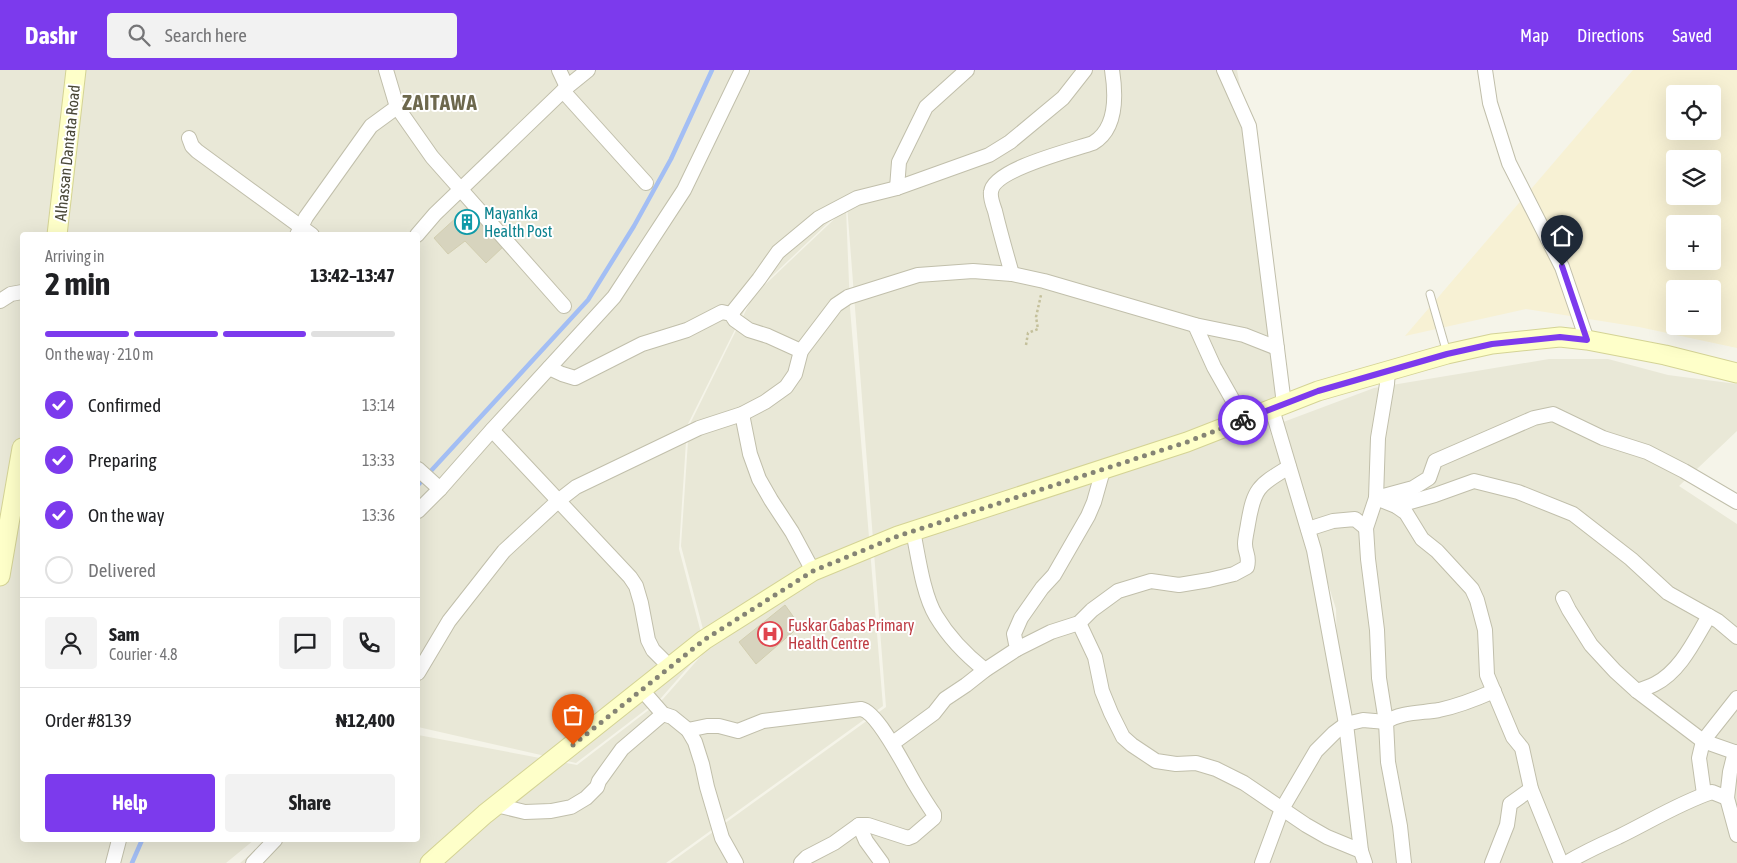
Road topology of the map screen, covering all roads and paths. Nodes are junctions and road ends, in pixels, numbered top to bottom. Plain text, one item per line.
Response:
1 (76, 70) edge
2 (386, 70) edge
3 (559, 70) edge
4 (588, 70) edge
5 (742, 70) edge
6 (1085, 70) edge
7 (1112, 70) edge
8 (1224, 70) edge
9 (1485, 70) edge
10 (962, 71) edge
11 (565, 89) junction
12 (397, 107) junction
13 (189, 138) dead end
14 (646, 183) dead end
15 (897, 188) junction
16 (461, 190) junction
17 (58, 232) edge
18 (303, 232) edge
19 (420, 232) edge
20 (1012, 274) junction
21 (1044, 281) junction
22 (20, 292) edge
23 (1430, 294) dead end
24 (0, 301) edge
25 (564, 306) dead end
26 (730, 314) junction
27 (1195, 325) junction
28 (1587, 340) junction
29 (1026, 345) dead end
30 (1278, 348) junction
31 (801, 352) junction
32 (1447, 354) junction
33 (549, 368) junction
34 (1388, 371) junction
35 (1737, 373) edge
36 (1278, 407) junction
37 (742, 414) junction
38 (1244, 420) junction
39 (492, 430) junction
40 (20, 460) edge
41 (1289, 467) junction
42 (1103, 470) junction
43 (420, 471) edge
44 (437, 486) junction
45 (1376, 498) junction
46 (558, 502) junction
47 (1737, 502) edge
48 (1396, 506) junction
49 (420, 508) edge
50 (1308, 528) junction
51 (1366, 528) junction
52 (913, 531) junction
53 (813, 571) junction
54 (0, 576) edge
55 (1563, 598) dead end
56 (1709, 616) junction
57 (1079, 623) junction
58 (1737, 637) edge
59 (1017, 649) junction
60 (670, 667) junction
61 (420, 670) edge
62 (985, 670) junction
63 (642, 690) junction
64 (1494, 691) junction
65 (1636, 691) junction
66 (1737, 698) edge
67 (663, 714) junction
68 (1386, 722) junction
69 (1346, 724) junction
70 (688, 730) junction
71 (1703, 741) junction
72 (893, 743) junction
73 (1736, 752) edge
74 (1531, 789) junction
75 (1704, 794) junction
76 (1727, 798) junction
77 (496, 805) junction
78 (1282, 809) junction
79 (859, 825) junction
80 (1737, 835) edge
81 (118, 842) edge
82 (273, 842) edge
83 (1363, 857) edge
84 (113, 863) edge
85 (253, 863) edge
86 (430, 863) edge
87 (736, 863) edge
88 (801, 863) edge
89 (882, 863) edge
90 (1262, 863) edge
91 (1404, 863) edge
92 (1492, 863) edge
93 (1561, 863) edge
94 (1566, 863) edge

1 - 17 street, Alhassan Dantata Road
2 - 12 street
3 - 11 street
4 - 11 street
5 - 33 street
6 - 15 street
7 - 20 street
8 - 30 street
9 - 28 street
10 - 15 street
11 - 14 street
11 - 16 street
12 - 16 street
12 - 18 street
13 - 18 street
15 - 26 street
16 - 19 street
16 - 25 street
20 - 21 street
20 - 31 street
21 - 27 street
21 - 29 path
22 - 24 street
23 - 32 lane
26 - 31 street
26 - 33 street
27 - 30 street
27 - 38 street
28 - 32 street
28 - 35 street
30 - 36 street
31 - 37 street
32 - 34 street
33 - 39 street
34 - 36 street
34 - 45 street
36 - 38 street
36 - 41 street
37 - 46 street
37 - 53 street
38 - 42 street
39 - 44 street
39 - 46 street
40 - 54 street
41 - 50 street
41 - 57 street
42 - 52 street
42 - 59 street
43 - 44 street
44 - 49 street
45 - 47 street
45 - 48 street
45 - 51 street
46 - 60 street
46 - 61 street
48 - 56 street
48 - 64 street
50 - 51 street
50 - 69 street
51 - 68 street
52 - 53 street
52 - 62 street
53 - 60 street
55 - 65 street
56 - 58 street
56 - 65 street
57 - 59 street
57 - 78 street
59 - 62 street
60 - 63 street
62 - 72 street
63 - 67 street
63 - 77 street
64 - 68 street
64 - 74 street
65 - 71 street
66 - 71 street
67 - 70 street
67 - 77 street
68 - 69 street
68 - 91 street
69 - 78 street
69 - 83 street
70 - 72 street
70 - 87 street
71 - 73 street
71 - 75 street
72 - 79 street
73 - 76 street
74 - 92 street
74 - 93 street
75 - 76 street
75 - 94 street
76 - 80 street
77 - 86 street
78 - 83 street
78 - 90 street
79 - 88 street
79 - 89 street
81 - 84 street
82 - 85 street

